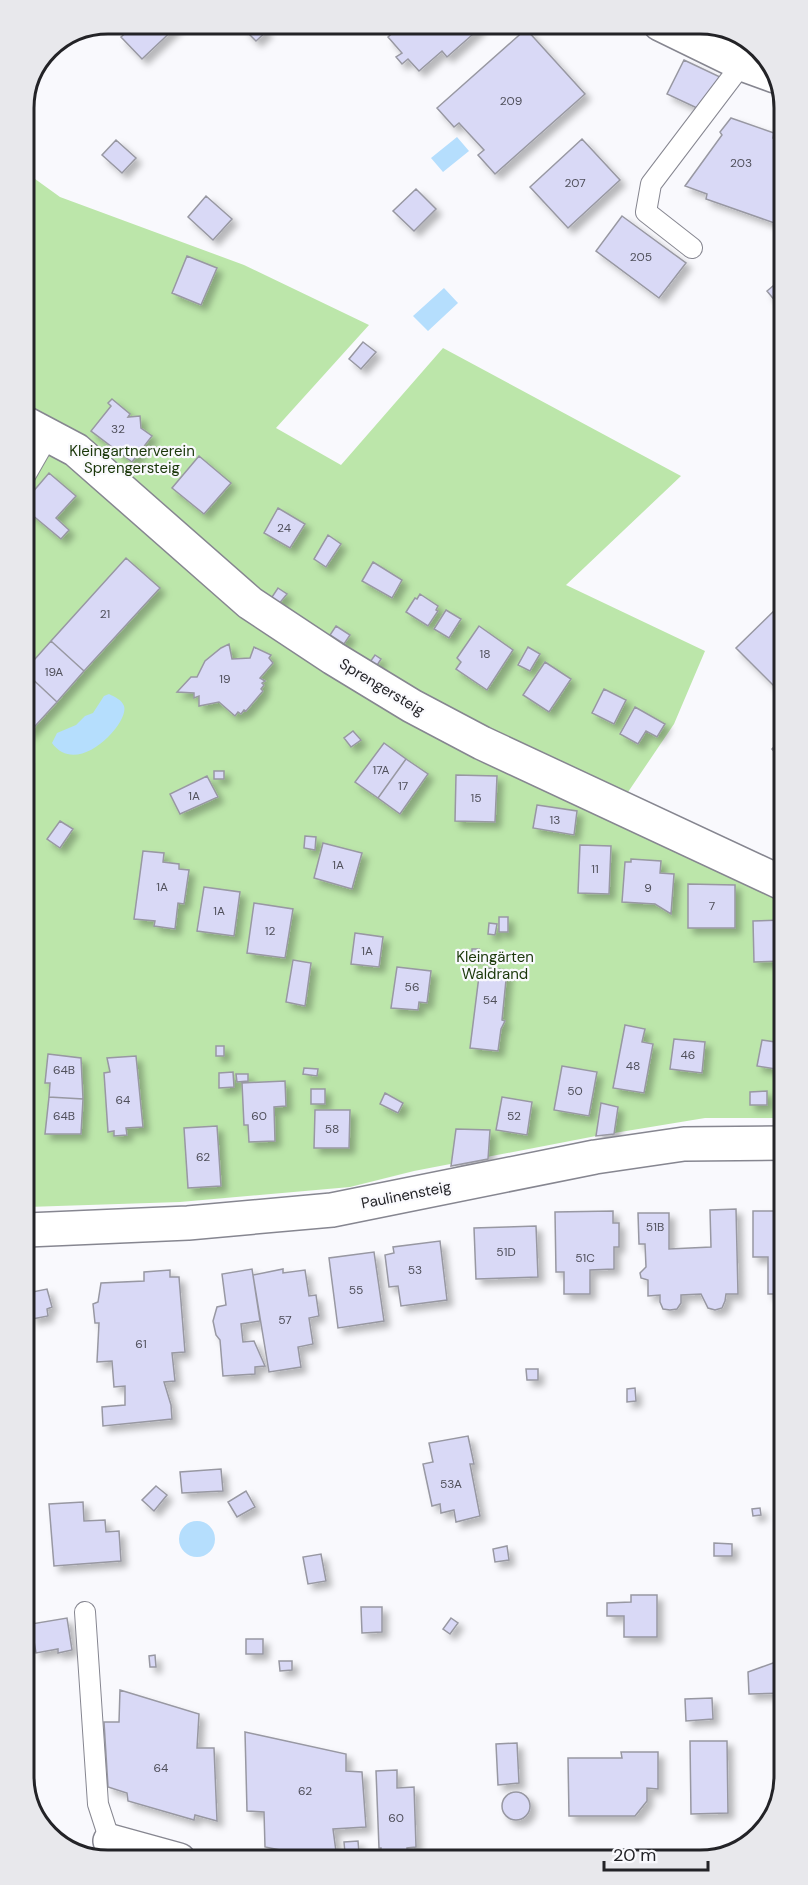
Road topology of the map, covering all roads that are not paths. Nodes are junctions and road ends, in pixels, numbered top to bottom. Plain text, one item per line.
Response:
1 (682, 35) edge
2 (742, 64) junction
3 (763, 71) edge
4 (692, 248) dead end
5 (37, 429) edge
6 (774, 879) edge
7 (774, 1143) edge
8 (34, 1230) edge
9 (85, 1612) dead end
10 (110, 1841) joint
11 (143, 1850) edge

1 - 2 street
2 - 3 street
2 - 4 lane
5 - 6 street, Sprengersteig
7 - 8 street, Paulinensteig
9 - 10 lane
10 - 11 street

